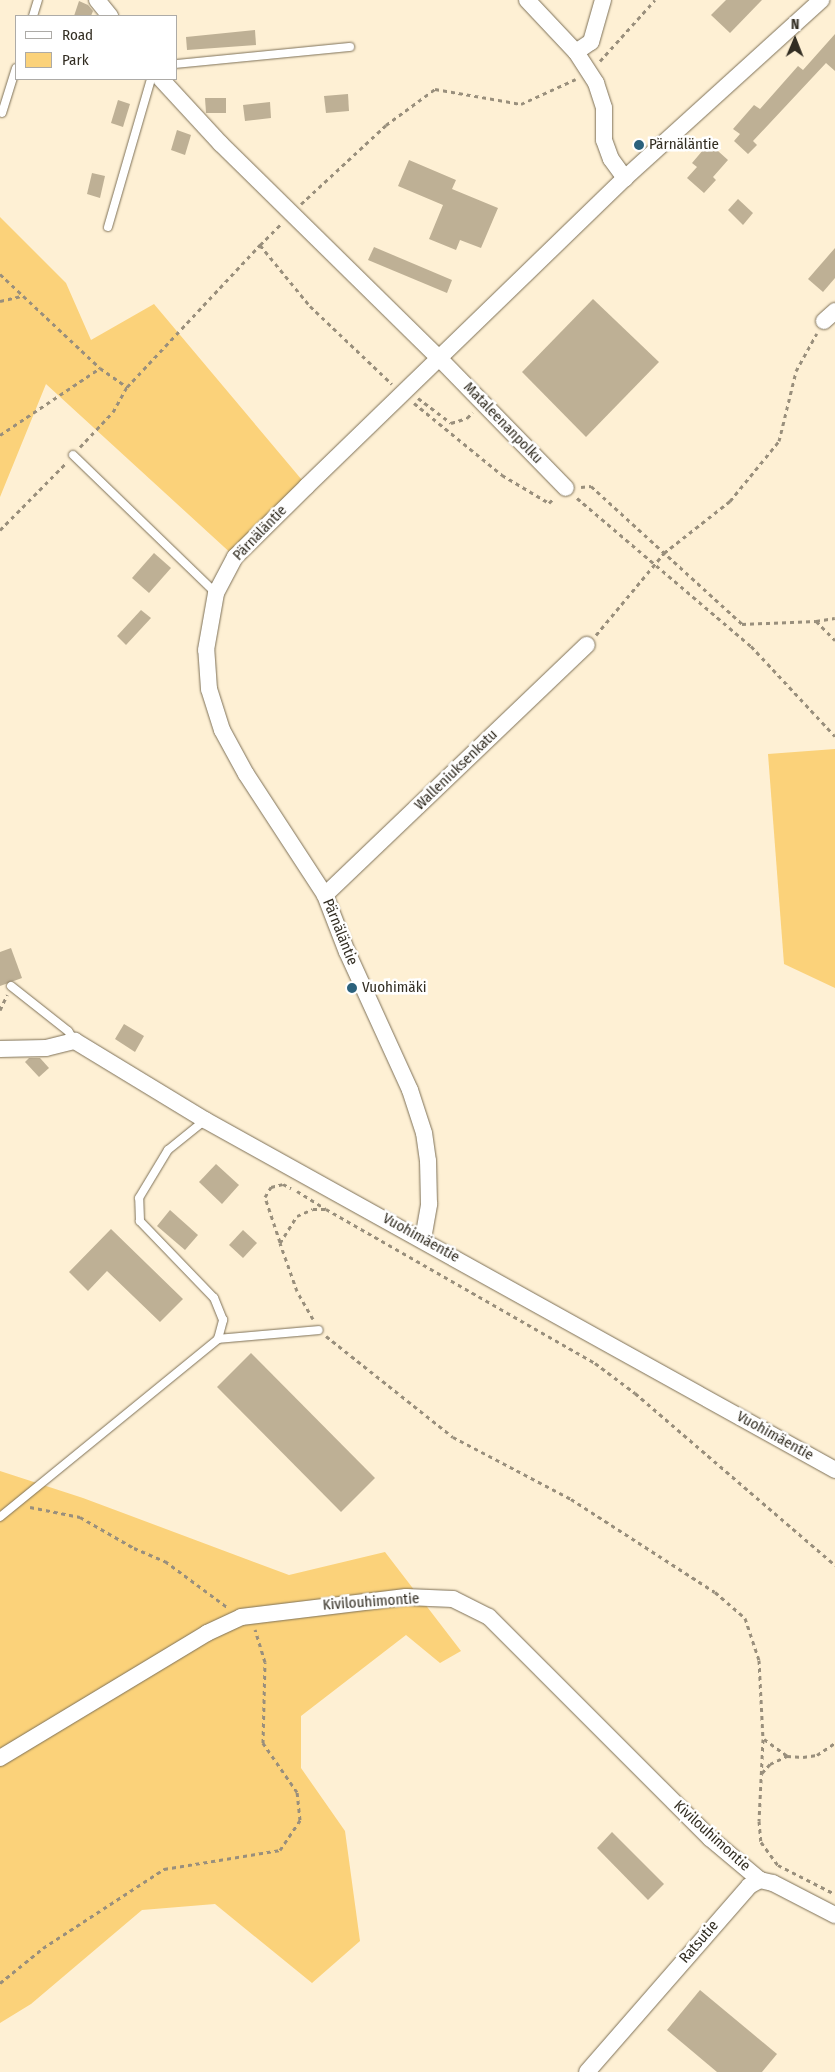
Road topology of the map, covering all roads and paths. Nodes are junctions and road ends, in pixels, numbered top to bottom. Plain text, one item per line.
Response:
1 (38, 0) edge
2 (96, 0) edge
3 (527, 0) edge
4 (603, 0) edge
5 (655, 0) edge
6 (821, 0) edge
7 (32, 15) edge
8 (109, 15) edge
9 (350, 47) dead end
10 (576, 52) junction
11 (178, 64) edge
12 (15, 71) edge
13 (590, 73) junction
14 (150, 80) edge
15 (163, 80) edge
16 (2, 113) dead end
17 (626, 178) junction
18 (292, 213) junction
19 (108, 226) dead end
20 (260, 245) junction
21 (0, 274) edge
22 (21, 296) junction
23 (0, 301) edge
24 (829, 316) edge
25 (440, 359) junction
26 (100, 368) junction
27 (405, 393) junction
28 (451, 423) dead end
29 (0, 436) edge
30 (74, 454) dead end
31 (566, 488) junction
32 (664, 553) junction
33 (655, 564) junction
34 (216, 593) junction
35 (835, 618) edge
36 (816, 622) junction
37 (835, 640) edge
38 (587, 645) joint
39 (835, 736) edge
40 (325, 895) junction
41 (11, 986) dead end
42 (75, 1041) junction
43 (0, 1049) edge
44 (205, 1120) junction
45 (326, 1209) junction
46 (423, 1239) junction
47 (280, 1243) junction
48 (319, 1330) junction
49 (218, 1339) junction
50 (835, 1470) edge
51 (15, 1504) junction
52 (0, 1517) edge
53 (835, 1565) edge
54 (241, 1617) junction
55 (763, 1739) junction
56 (835, 1743) edge
57 (787, 1756) junction
58 (0, 1758) edge
59 (761, 1773) junction
60 (760, 1880) junction
61 (835, 1894) edge
62 (835, 1915) edge
63 (0, 1982) edge
64 (587, 2072) edge

1 - 7 lane
2 - 8 street
3 - 10 street
4 - 10 street
5 - 13 path
6 - 17 street, Pärnäläntie
9 - 11 lane
10 - 13 street
12 - 16 lane
13 - 17 street
13 - 18 path
14 - 19 lane
15 - 18 street, Mataleenanpolku
17 - 25 street, Pärnäläntie
18 - 20 path
18 - 25 street, Mataleenanpolku
20 - 26 path
20 - 27 path
21 - 22 path
22 - 23 path
22 - 26 path
24 - 32 path
25 - 27 street, Pärnäläntie
25 - 31 street, Mataleenanpolku
26 - 29 path
27 - 28 path
27 - 31 path
27 - 34 street, Pärnäläntie
30 - 34 lane
31 - 32 path
31 - 33 path
32 - 33 path
32 - 36 path
33 - 38 path
33 - 39 path
34 - 40 street, Pärnäläntie
35 - 36 path
36 - 37 path
38 - 40 street, Walleniuksenkatu
40 - 46 street, Pärnäläntie
41 - 42 lane
42 - 43 street
42 - 44 street, Vuohimäentie
44 - 46 street, Vuohimäentie
44 - 49 lane
45 - 47 path
45 - 47 path
45 - 53 path
46 - 50 street, Vuohimäentie
47 - 48 path
48 - 49 lane
48 - 55 path
49 - 51 lane
51 - 52 lane
51 - 54 path
54 - 58 street, Kivilouhimontie
54 - 60 street, Kivilouhimontie
54 - 63 path
55 - 57 path
55 - 59 path
56 - 57 path
57 - 59 path
59 - 61 path
60 - 62 street
60 - 64 street, Ratsutie

